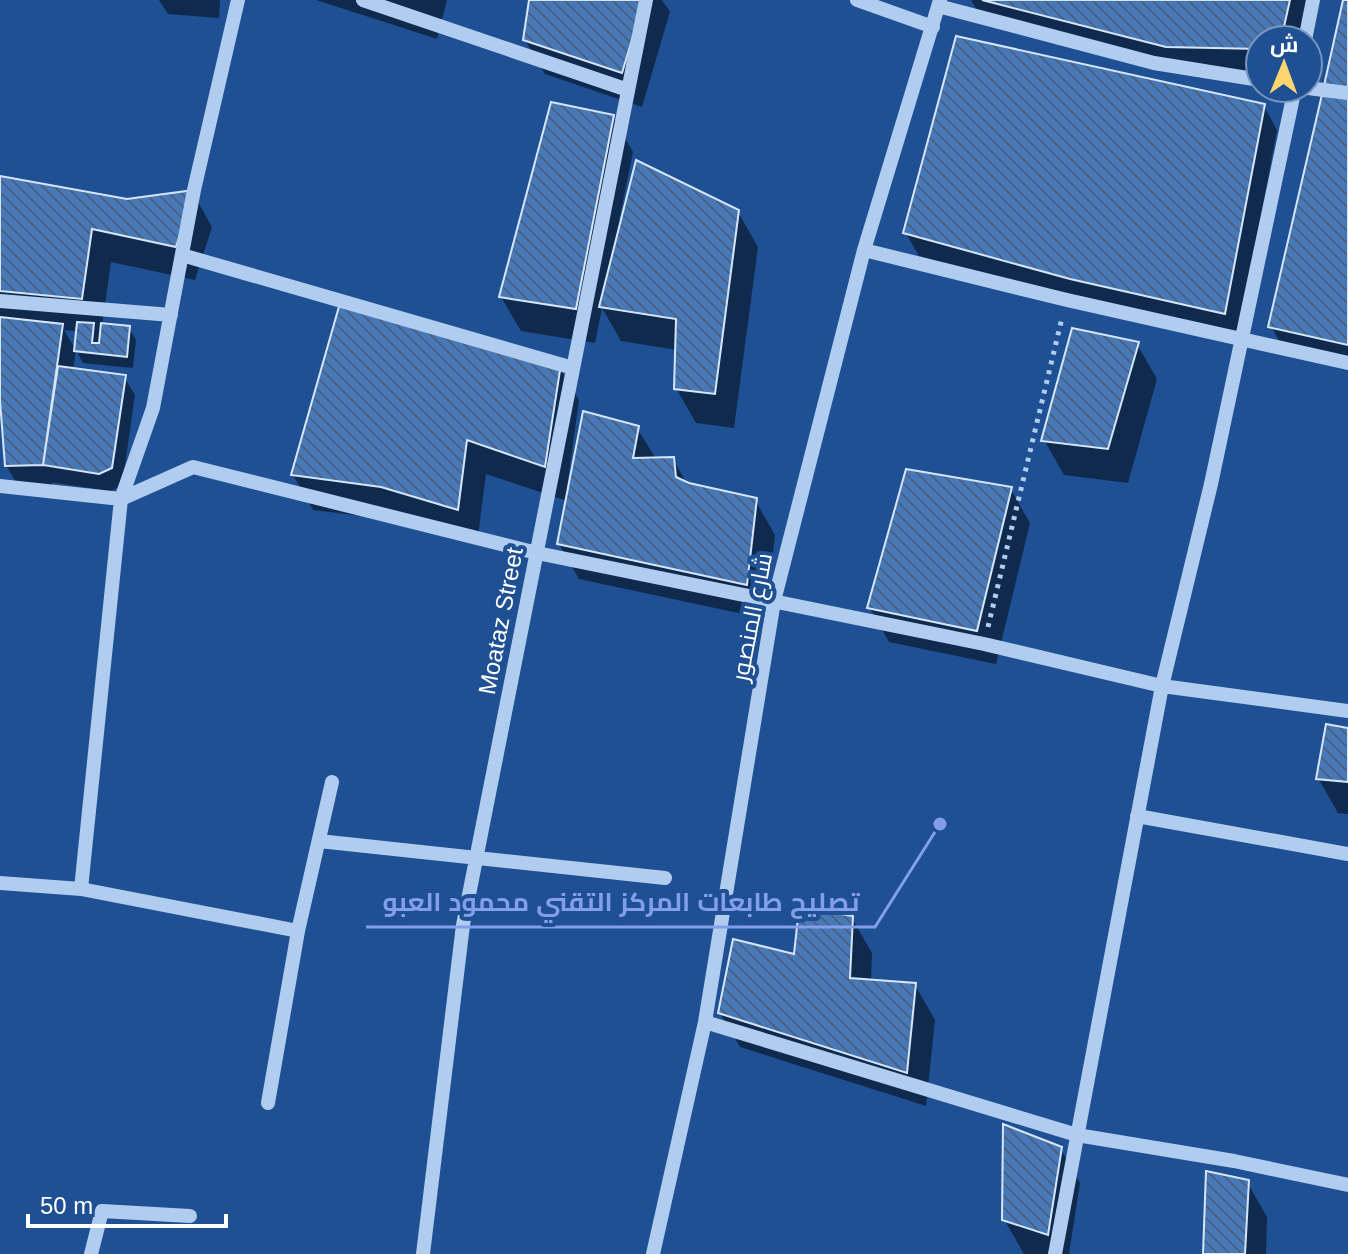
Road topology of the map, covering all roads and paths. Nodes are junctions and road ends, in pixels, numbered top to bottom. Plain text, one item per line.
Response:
1 (238, 0) edge
2 (363, 0) edge
3 (646, 0) edge
4 (857, 0) edge
5 (1313, 0) edge
6 (939, 3) edge
7 (1308, 24) edge
8 (933, 27) junction
9 (1244, 77) edge
10 (628, 90) junction
11 (1324, 90) edge
12 (1348, 93) edge
13 (1292, 104) edge
14 (864, 250) junction
15 (182, 255) junction
16 (1067, 300) junction
17 (0, 301) edge
18 (171, 315) junction
19 (1242, 338) junction
20 (1348, 363) edge
21 (573, 368) junction
22 (0, 486) edge
23 (121, 499) junction
24 (537, 553) junction
25 (774, 601) junction
26 (984, 644) junction
27 (1162, 686) junction
28 (1348, 711) edge
29 (332, 782) dead end
30 (1137, 816) junction
31 (319, 841) junction
32 (1348, 854) edge
33 (477, 858) junction
34 (665, 878) dead end
35 (0, 883) edge
36 (81, 889) junction
37 (298, 931) junction
38 (705, 1022) junction
39 (268, 1103) dead end
40 (1077, 1135) junction
41 (1348, 1185) edge
42 (190, 1216) dead end
43 (91, 1254) edge
44 (423, 1254) edge
45 (653, 1254) edge
46 (1055, 1254) edge

1 - 15 street
2 - 10 street
3 - 10 street, Moataz Street
4 - 8 street
5 - 7 street
6 - 8 street, شارع المنصور
6 - 9 street
8 - 14 street, شارع المنصور
10 - 21 street, Moataz Street
11 - 12 street
13 - 19 street
14 - 16 street
14 - 25 street, شارع المنصور
15 - 18 street
15 - 21 street
16 - 19 street
16 - 26 path
17 - 18 street
18 - 23 street
19 - 20 street
19 - 27 street
21 - 24 street, Moataz Street
22 - 23 street
23 - 24 street
23 - 36 street
24 - 25 street
24 - 33 street, Moataz Street
25 - 26 street
25 - 38 street, شارع المنصور
26 - 27 street
27 - 28 street
27 - 30 street
29 - 31 street
30 - 32 street
30 - 40 street
31 - 33 street
31 - 37 street
33 - 34 street
33 - 44 street, Moataz Street
35 - 36 street
36 - 37 street
37 - 39 street
38 - 40 street
38 - 45 street, شارع المنصور
40 - 41 street
40 - 46 street
42 - 43 street

